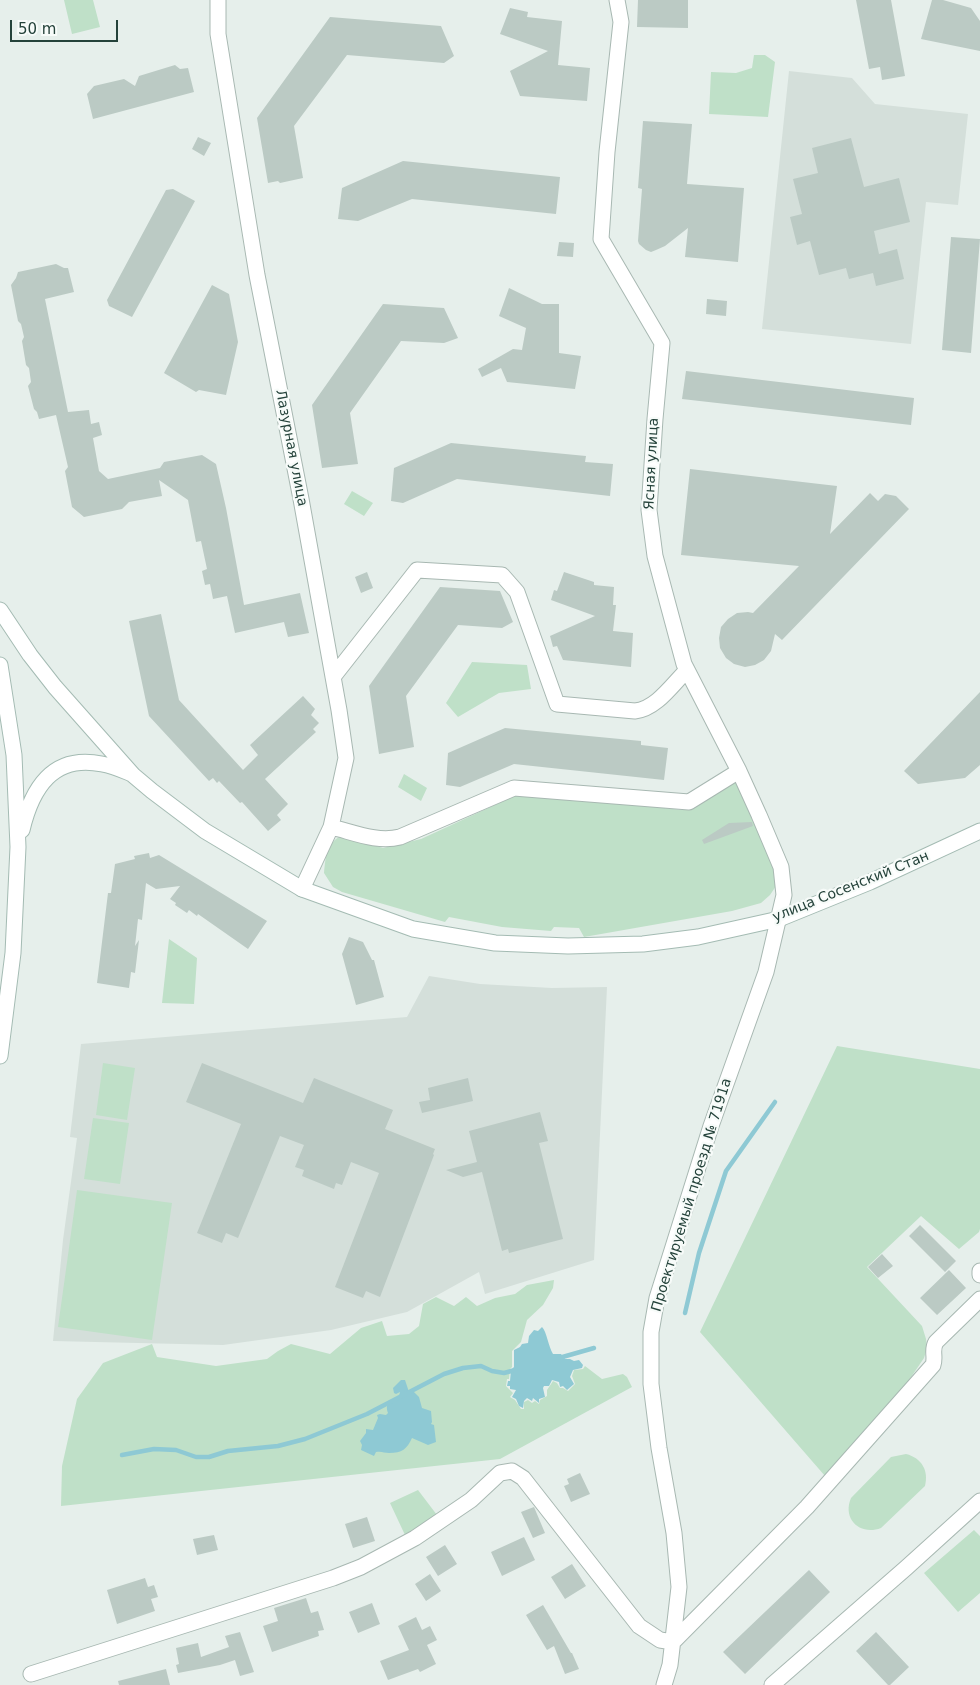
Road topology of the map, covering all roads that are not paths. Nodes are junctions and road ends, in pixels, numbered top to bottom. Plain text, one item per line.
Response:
1 (218, 0) edge
2 (617, 0) edge
3 (0, 610) edge
4 (0, 665) edge
5 (687, 670) junction
6 (333, 677) junction
7 (738, 771) junction
8 (133, 775) junction
9 (331, 827) junction
10 (980, 831) edge
11 (18, 847) junction
12 (302, 889) junction
13 (779, 919) junction
14 (0, 1056) edge
15 (980, 1271) edge
16 (980, 1275) edge
17 (980, 1299) edge
18 (980, 1501) edge
19 (673, 1642) junction
20 (31, 1674) dead end
21 (664, 1685) edge
22 (772, 1685) edge

1 - 6 street, Лазурная улица
2 - 5 street, Ясная улица
3 - 8 street
4 - 11 street
5 - 6 street
5 - 7 street, Ясная улица
6 - 9 street, Лазурная улица
7 - 9 street
7 - 13 street, Ясная улица
8 - 11 street
8 - 12 street, улица Сосенский Стан
9 - 12 street, Лазурная улица
10 - 13 street, улица Сосенский Стан
11 - 14 street
12 - 13 street, улица Сосенский Стан
13 - 19 street, Проектируемый проезд № 7191а
15 - 16 street
17 - 19 street
18 - 22 street
19 - 20 street
19 - 21 street, Проектируемый проезд № 7191а

